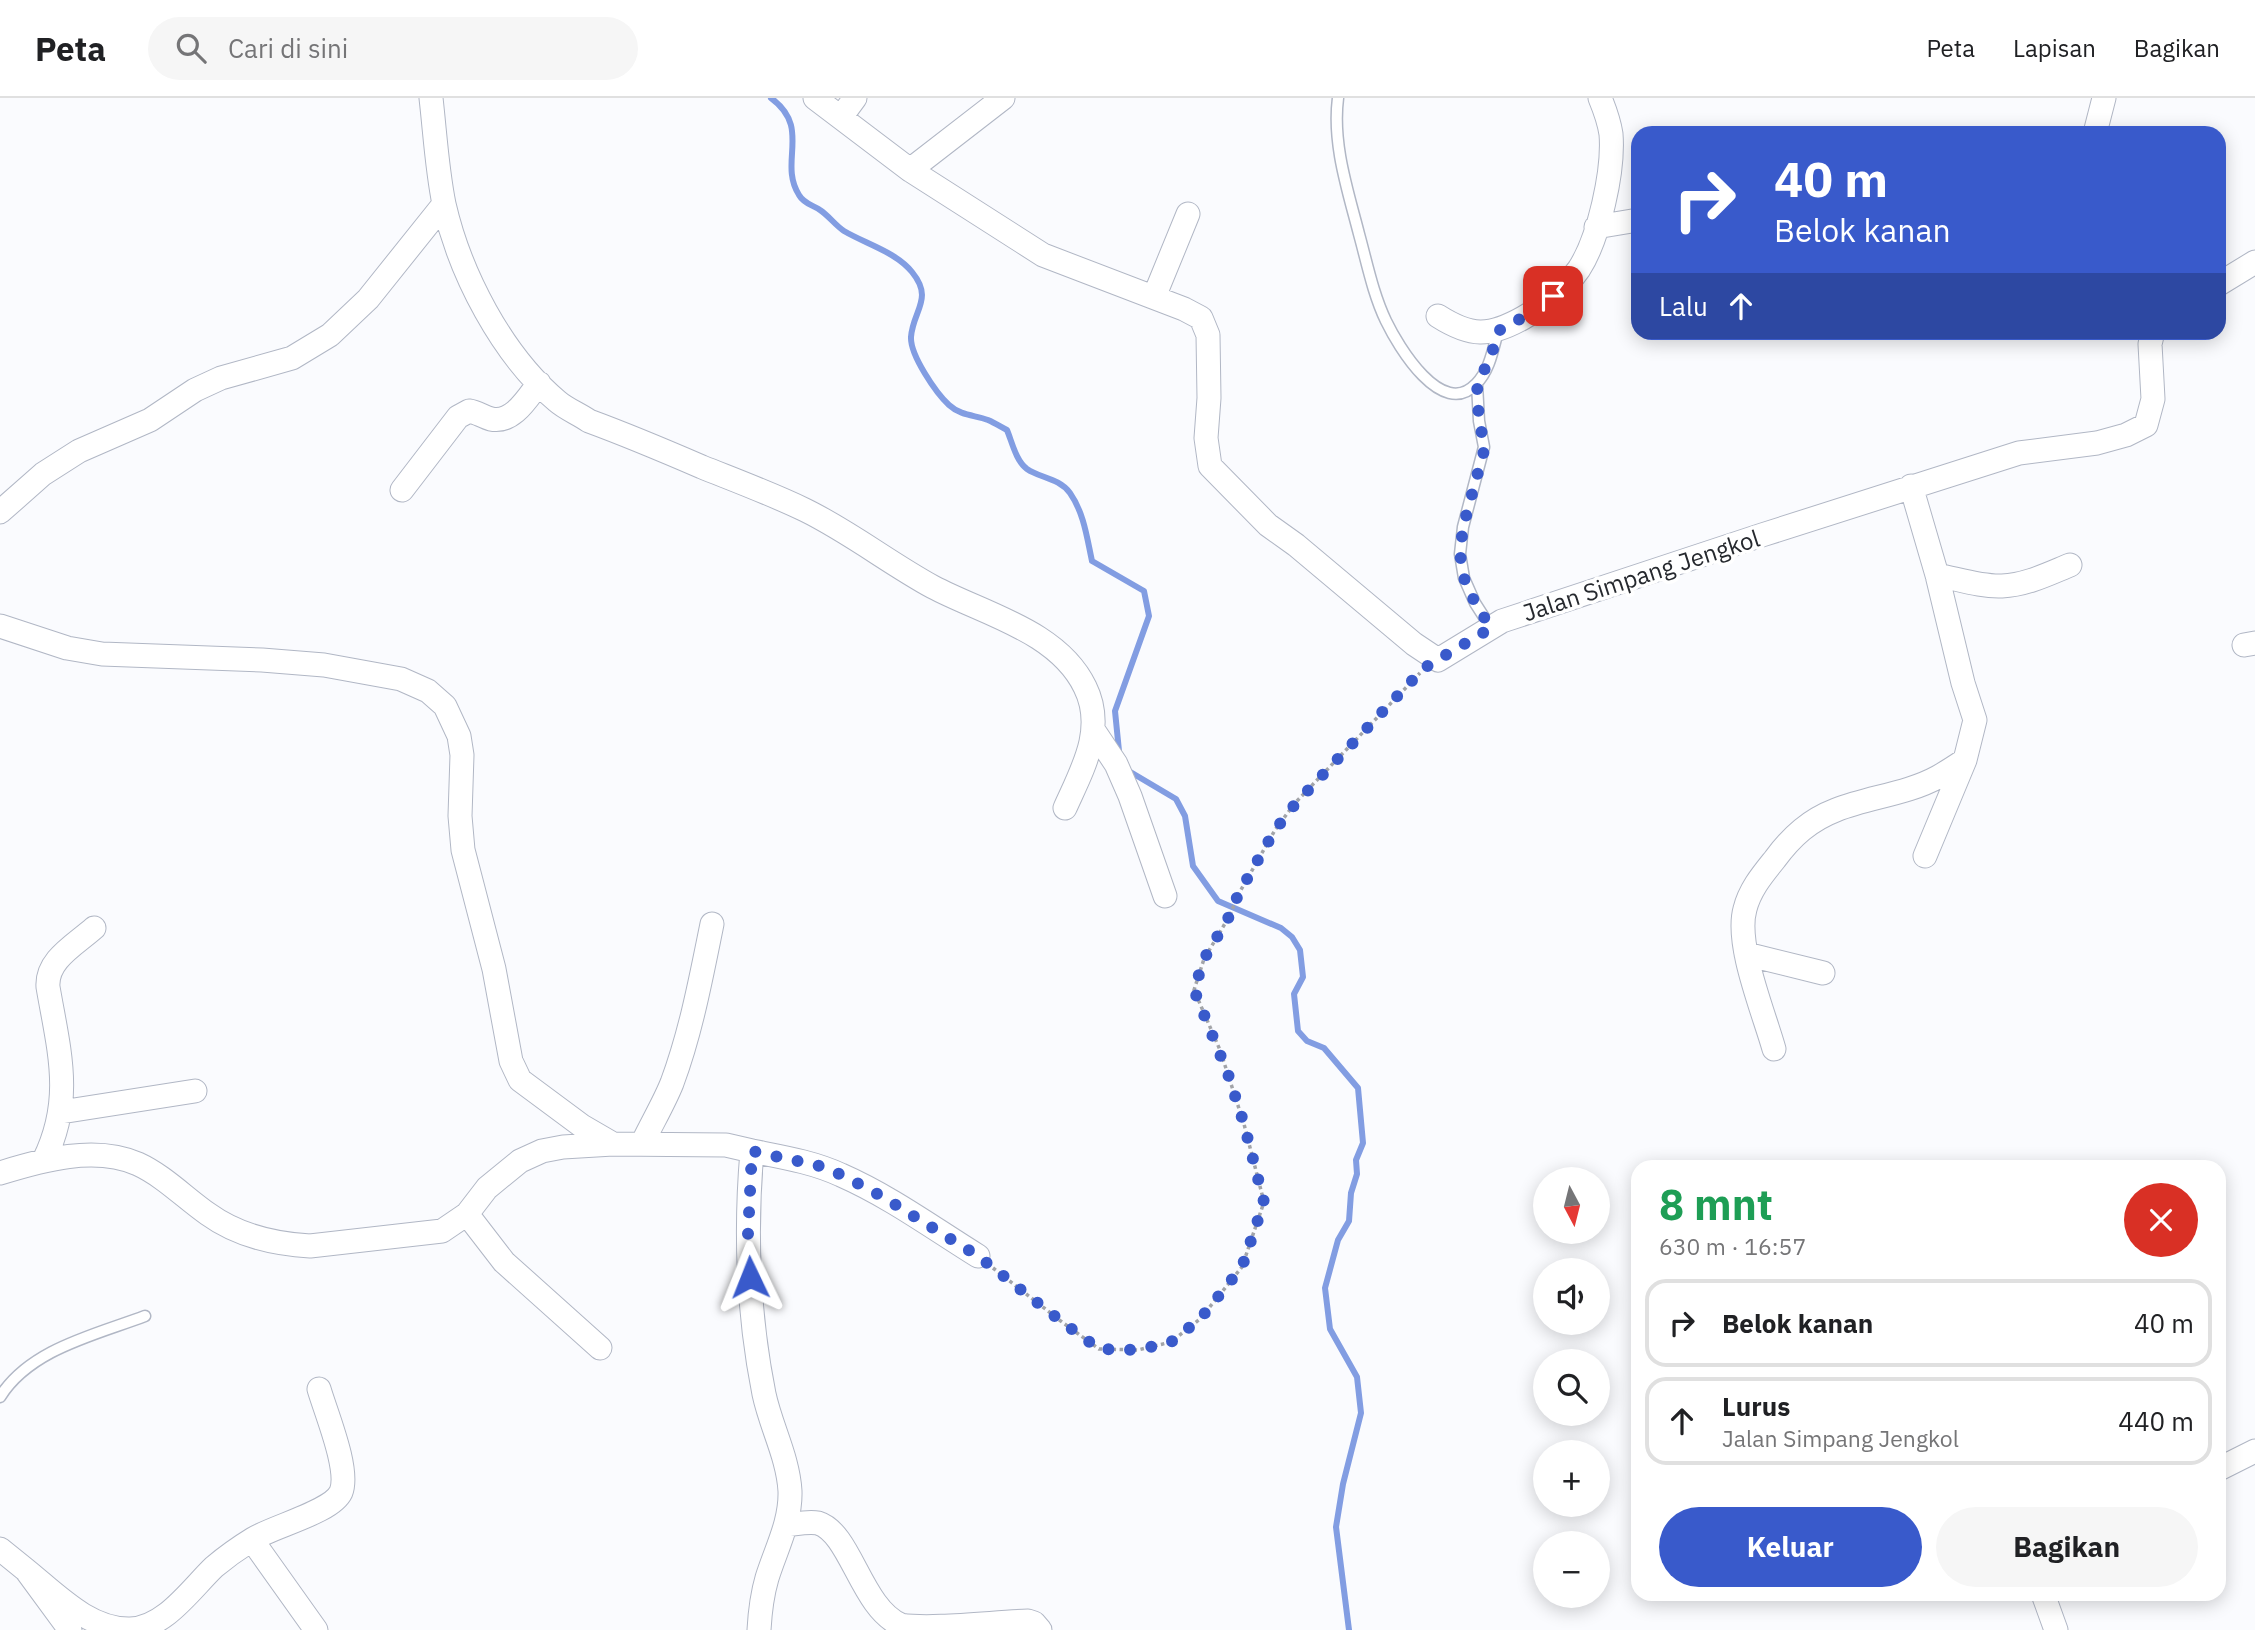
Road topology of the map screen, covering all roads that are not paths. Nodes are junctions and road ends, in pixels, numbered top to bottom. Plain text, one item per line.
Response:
1 (430, 98) edge
2 (815, 98) edge
3 (855, 98) edge
4 (1003, 98) edge
5 (1338, 98) edge
6 (1600, 98) edge
7 (2104, 98) edge
8 (841, 117) junction
9 (2097, 126) edge
10 (910, 170) junction
11 (444, 204) junction
12 (1188, 214) dead end
13 (1631, 221) edge
14 (1596, 227) junction
15 (2255, 262) edge
16 (2226, 280) edge
17 (1154, 297) junction
18 (1438, 316) dead end
19 (1498, 331) junction
20 (2151, 340) edge
21 (539, 383) junction
22 (1477, 384) junction
23 (1911, 486) junction
24 (402, 490) dead end
25 (0, 512) edge
26 (2070, 565) dead end
27 (1937, 575) junction
28 (0, 626) edge
29 (1491, 628) junction
30 (1094, 731) junction
31 (1965, 760) junction
32 (1065, 808) dead end
33 (1925, 856) dead end
34 (1165, 896) dead end
35 (712, 924) dead end
36 (94, 928) dead end
37 (1746, 954) junction
38 (1823, 972) dead end
39 (1774, 1048) dead end
40 (195, 1091) dead end
41 (61, 1112) junction
42 (643, 1142) junction
43 (613, 1144) junction
44 (752, 1151) junction
45 (44, 1160) junction
46 (0, 1173) edge
47 (467, 1214) junction
48 (978, 1256) road end
49 (145, 1316) dead end
50 (600, 1348) dead end
51 (319, 1389) dead end
52 (0, 1397) edge
53 (2255, 1451) edge
54 (2226, 1466) edge
55 (786, 1525) junction
56 (252, 1540) junction
57 (0, 1549) edge
58 (26, 1570) junction
59 (2046, 1601) edge
60 (70, 1630) edge
61 (316, 1630) edge
62 (758, 1630) edge
63 (1040, 1630) edge
64 (2056, 1630) edge

1 - 11 street
2 - 8 street
3 - 8 street
4 - 10 street
5 - 22 lane
6 - 14 street
7 - 9 street
8 - 10 street
10 - 17 street
11 - 21 street
11 - 25 street
12 - 17 street
13 - 14 street
14 - 19 street
15 - 16 street
17 - 29 street, Jalan Simpang Jengkol
18 - 19 street
19 - 22 lane
20 - 23 street, Jalan Simpang Jengkol
21 - 24 street
21 - 30 street
22 - 29 lane
23 - 27 street
23 - 29 street, Jalan Simpang Jengkol
26 - 27 street
27 - 31 street
28 - 43 street
30 - 32 street
30 - 34 street
31 - 33 street
31 - 37 street
35 - 42 street
36 - 41 street
37 - 38 street
37 - 39 street
40 - 41 street
41 - 45 street
42 - 43 street
42 - 44 street
43 - 47 street
44 - 48 street
44 - 55 street
45 - 46 street
45 - 47 street
47 - 50 street
49 - 52 lane
51 - 56 street
53 - 54 street
55 - 62 street
55 - 63 street
56 - 58 street
56 - 61 street
57 - 58 street
58 - 60 street
59 - 64 street

